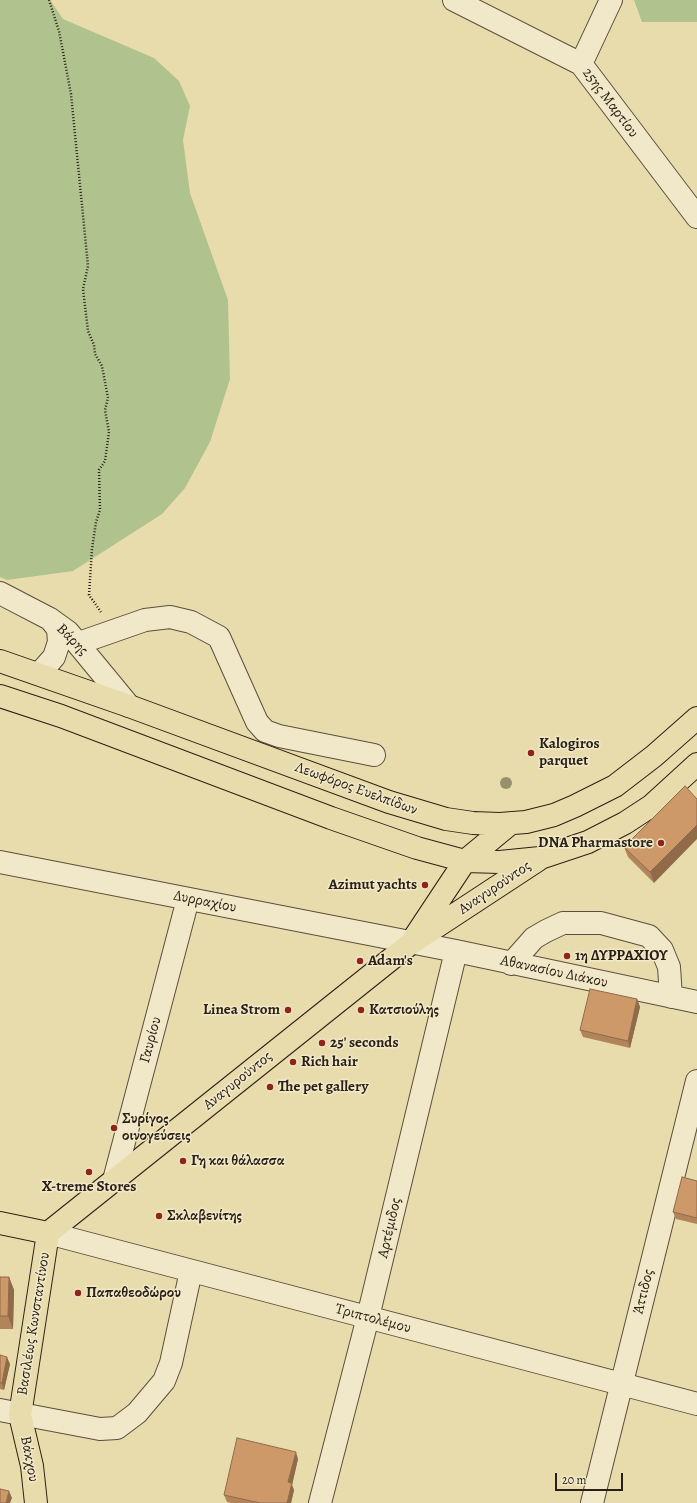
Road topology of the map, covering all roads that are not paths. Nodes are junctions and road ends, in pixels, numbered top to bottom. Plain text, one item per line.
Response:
1 (454, 0) edge
2 (611, 0) edge
3 (581, 64) junction
4 (697, 217) edge
5 (0, 593) edge
6 (50, 619) junction
7 (78, 643) junction
8 (0, 661) edge
9 (39, 674) junction
10 (0, 696) edge
11 (129, 706) junction
12 (697, 718) edge
13 (374, 755) dead end
14 (697, 764) edge
15 (511, 823) junction
16 (540, 858) junction
17 (465, 861) junction
18 (0, 862) edge
19 (188, 899) junction
20 (410, 944) junction
21 (456, 952) junction
22 (511, 964) junction
23 (670, 997) junction
24 (697, 1002) edge
25 (697, 1081) edge
26 (114, 1180) junction
27 (0, 1223) edge
28 (48, 1233) junction
29 (191, 1271) junction
30 (368, 1317) junction
31 (620, 1384) junction
32 (697, 1404) edge
33 (10, 1412) edge
34 (36, 1503) edge
35 (320, 1503) edge
36 (592, 1503) edge

1 - 3 street, 25ης Μαρτίου
2 - 3 street
3 - 4 street, 25ης Μαρτίου
5 - 6 street, Βάρης
6 - 7 street, Βάρης
6 - 9 street
7 - 11 street, Βάρης
7 - 13 street
8 - 9 main road, Λεωφόρος Ευελπίδων
9 - 11 main road, Λεωφόρος Ευελπίδων
10 - 17 main road
11 - 15 main road, Λεωφόρος Ευελπίδων
12 - 15 main road, Λεωφόρος Ευελπίδων
14 - 16 main road
15 - 17 main road, Αναγυρούντος
16 - 17 main road
16 - 20 main road, Αναγυρούντος
17 - 20 main road, Αναγυρούντος
18 - 19 street, Δυρραχίου
19 - 20 street, Δυρραχίου
19 - 26 street, Γαυρίου
20 - 21 street, Αθανασίου Διάκου
20 - 26 main road, Αναγυρούντος
21 - 22 street, Αθανασίου Διάκου
21 - 30 street, Αρτέμιδος
22 - 23 street, Αθανασίου Διάκου
22 - 23 street
23 - 24 street, Αθανασίου Διάκου
25 - 31 street, Άττιδος
26 - 28 main road, Αναγυρούντος
27 - 28 main road
28 - 29 street, Τριπτολέμου
28 - 33 main road, Βασιλέως Κωνσταντίνου
29 - 30 street, Τριπτολέμου
29 - 33 street
30 - 31 street, Τριπτολέμου
30 - 35 street, Αρτέμιδος
31 - 32 street, Τριπτολέμου
31 - 36 street, Άττιδος
33 - 34 main road, Βάκχου

